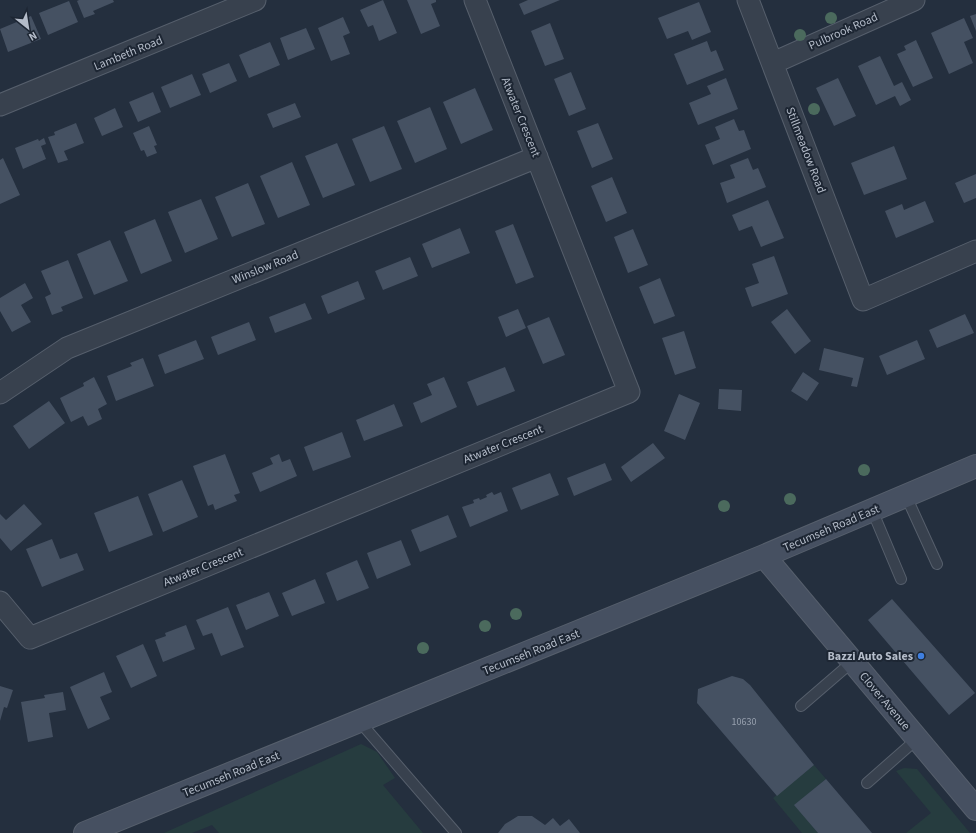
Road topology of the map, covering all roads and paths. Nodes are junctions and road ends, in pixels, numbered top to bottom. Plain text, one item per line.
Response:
1 (255, 0) edge
2 (475, 0) edge
3 (748, 0) edge
4 (914, 0) edge
5 (773, 63) junction
6 (0, 105) edge
7 (537, 157) junction
8 (976, 251) edge
9 (0, 393) edge
10 (976, 466) edge
11 (906, 496) junction
12 (872, 510) junction
13 (764, 556) junction
14 (936, 564) dead end
15 (901, 579) dead end
16 (0, 602) edge
17 (852, 662) junction
18 (801, 706) dead end
19 (360, 722) junction
20 (917, 740) junction
21 (867, 783) dead end
22 (976, 809) edge
23 (85, 833) edge
24 (456, 833) edge

1 - 6 street, Lambeth Road
2 - 7 street, Atwater Crescent
3 - 5 street, Stillmeadow Road
4 - 5 street, Pulbrook Road
5 - 8 street, Stillmeadow Road
7 - 9 street, Winslow Road
7 - 16 street, Atwater Crescent
10 - 11 main road, Tecumseh Road East
11 - 12 main road, Tecumseh Road East
11 - 14 lane
12 - 13 main road, Tecumseh Road East
12 - 15 lane
13 - 17 main road, Clover Avenue
13 - 19 main road, Tecumseh Road East
17 - 18 lane
17 - 20 main road, Clover Avenue
19 - 23 main road, Tecumseh Road East
19 - 24 lane
20 - 21 lane
20 - 22 main road, Clover Avenue

